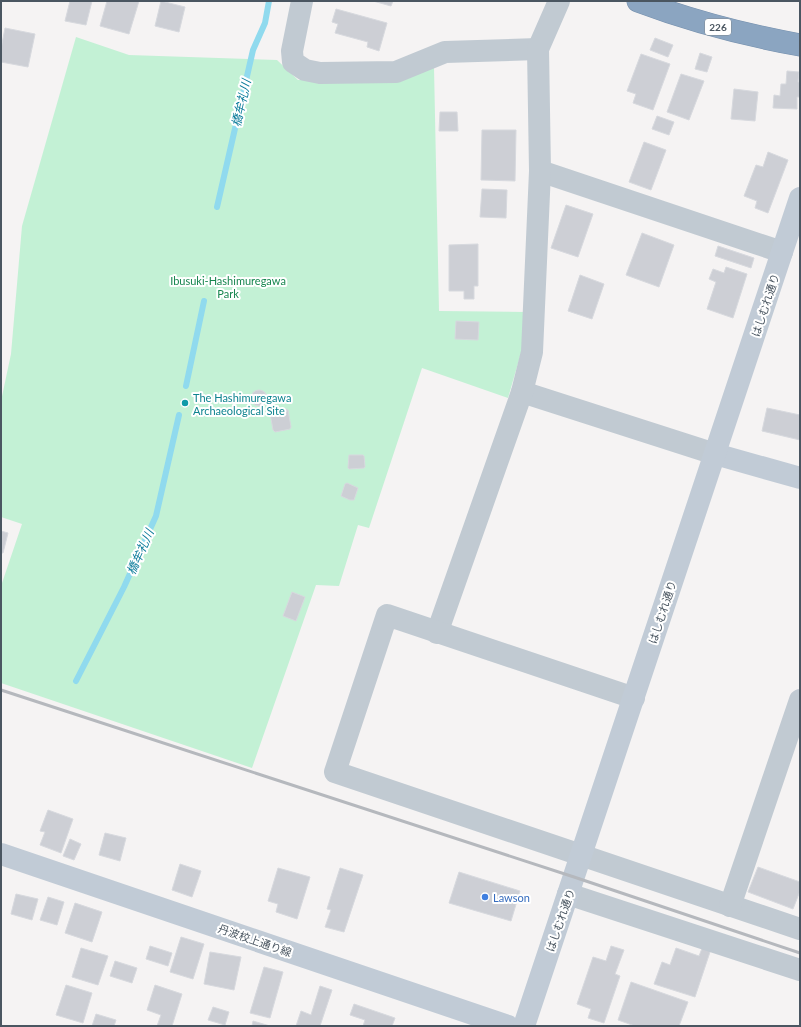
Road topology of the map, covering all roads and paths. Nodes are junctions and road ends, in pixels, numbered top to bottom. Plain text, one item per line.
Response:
1 (302, 1) edge
2 (559, 1) edge
3 (638, 1) edge
4 (800, 45) edge
5 (538, 49) junction
6 (540, 171) junction
7 (800, 198) edge
8 (782, 252) junction
9 (522, 392) junction
10 (715, 454) junction
11 (800, 478) edge
12 (437, 633) junction
13 (634, 698) junction
14 (800, 700) edge
15 (581, 855) junction
16 (7, 856) edge
17 (568, 894) junction
18 (730, 906) junction
19 (800, 929) edge
20 (800, 970) edge
21 (508, 1026) edge
22 (524, 1026) edge

1 - 5 street
2 - 5 street
3 - 4 highway, 226
5 - 6 street
6 - 8 street
6 - 9 street
7 - 8 street, はしむれ通り
8 - 10 street, はしむれ通り
9 - 10 street
9 - 12 street
10 - 11 street
10 - 13 street, はしむれ通り
12 - 13 street
12 - 15 street
13 - 15 street, はしむれ通り
14 - 18 street
15 - 17 street, はしむれ通り
15 - 18 street
16 - 21 street, 丹波校上通り線
17 - 20 street
17 - 22 street, はしむれ通り
18 - 19 street

